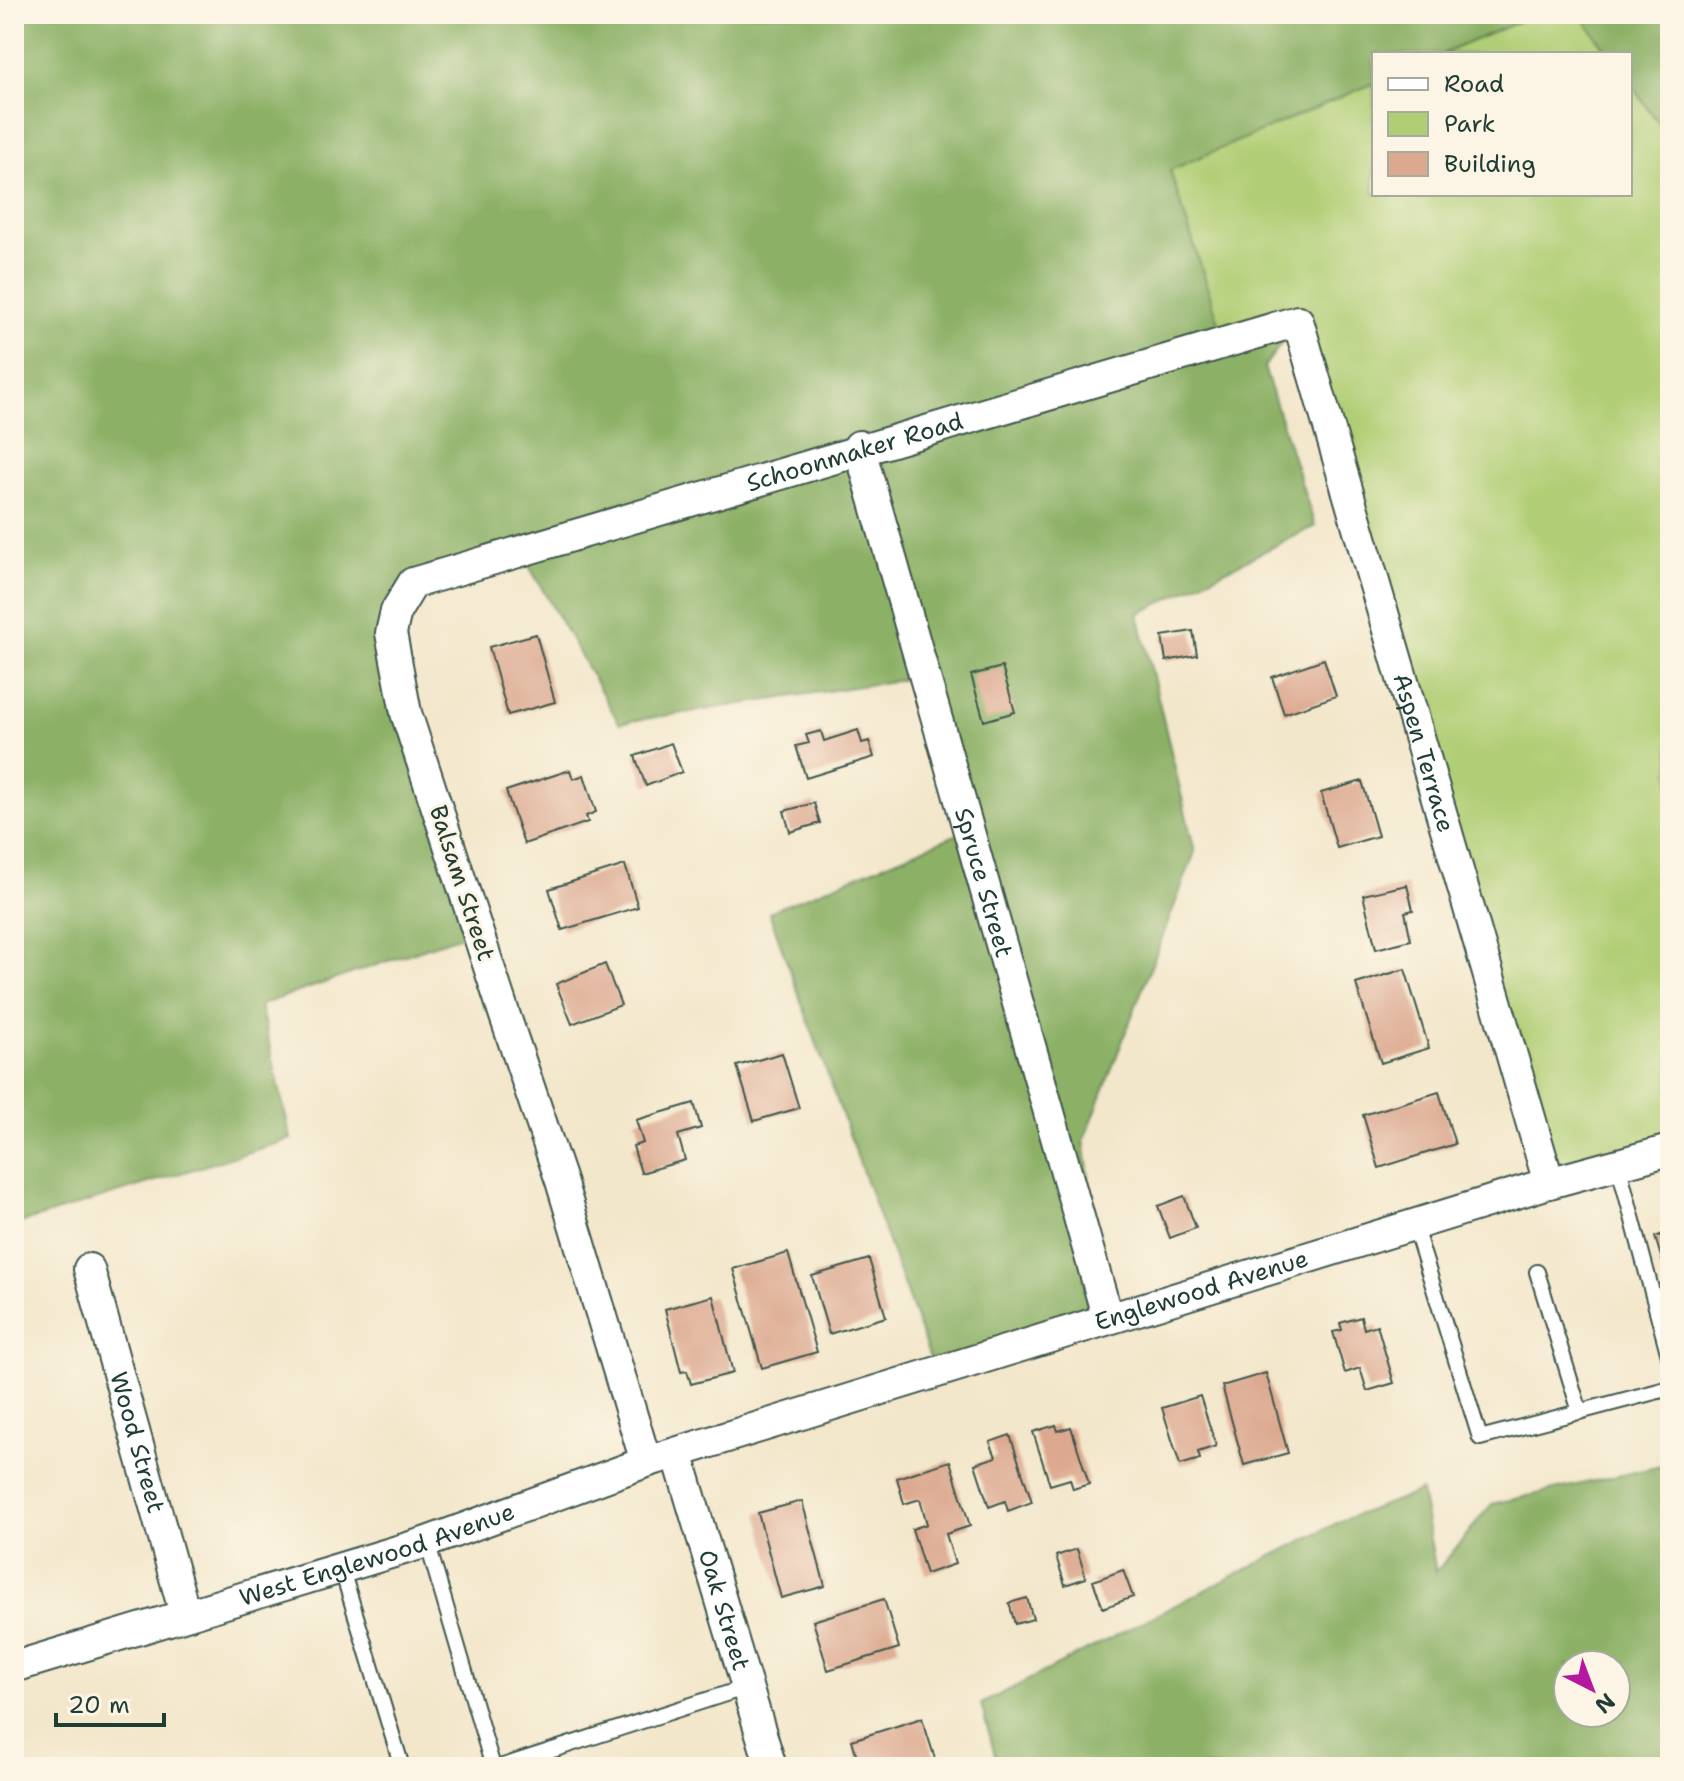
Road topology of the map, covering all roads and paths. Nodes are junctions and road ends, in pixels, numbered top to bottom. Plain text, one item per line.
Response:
1 (1298, 321) joint
2 (860, 448) junction
3 (413, 583) joint
4 (1670, 1150) edge
5 (1618, 1164) junction
6 (1549, 1183) junction
7 (1414, 1224) junction
8 (89, 1269) dead end
9 (1537, 1272) dead end
10 (1108, 1319) junction
11 (1670, 1360) edge
12 (1670, 1388) edge
13 (1580, 1412) junction
14 (735, 1434) joint
15 (677, 1453) junction
16 (646, 1462) junction
17 (427, 1542) junction
18 (341, 1567) junction
19 (185, 1614) junction
20 (14, 1667) edge
21 (747, 1687) junction
22 (402, 1767) edge
23 (493, 1767) edge
24 (500, 1767) edge
25 (771, 1767) edge

1 - 2 street, Schoonmaker Road
1 - 6 street, Aspen Terrace
2 - 3 street, Schoonmaker Road
2 - 10 street, Spruce Street
3 - 16 street, Balsam Street
4 - 5 street, Englewood Avenue
5 - 6 street, Englewood Avenue
5 - 11 lane
6 - 7 street, Englewood Avenue
7 - 10 street, Englewood Avenue
7 - 13 lane
8 - 19 street, Wood Street
9 - 13 lane
10 - 14 street, Englewood Avenue
12 - 13 lane
14 - 15 street, West Englewood Avenue
15 - 16 street, West Englewood Avenue
15 - 21 street, Oak Street
16 - 17 street, West Englewood Avenue
17 - 18 street, West Englewood Avenue
17 - 23 lane
18 - 19 street, West Englewood Avenue
18 - 22 lane
19 - 20 street, West Englewood Avenue
21 - 24 lane
21 - 25 street, Oak Street

